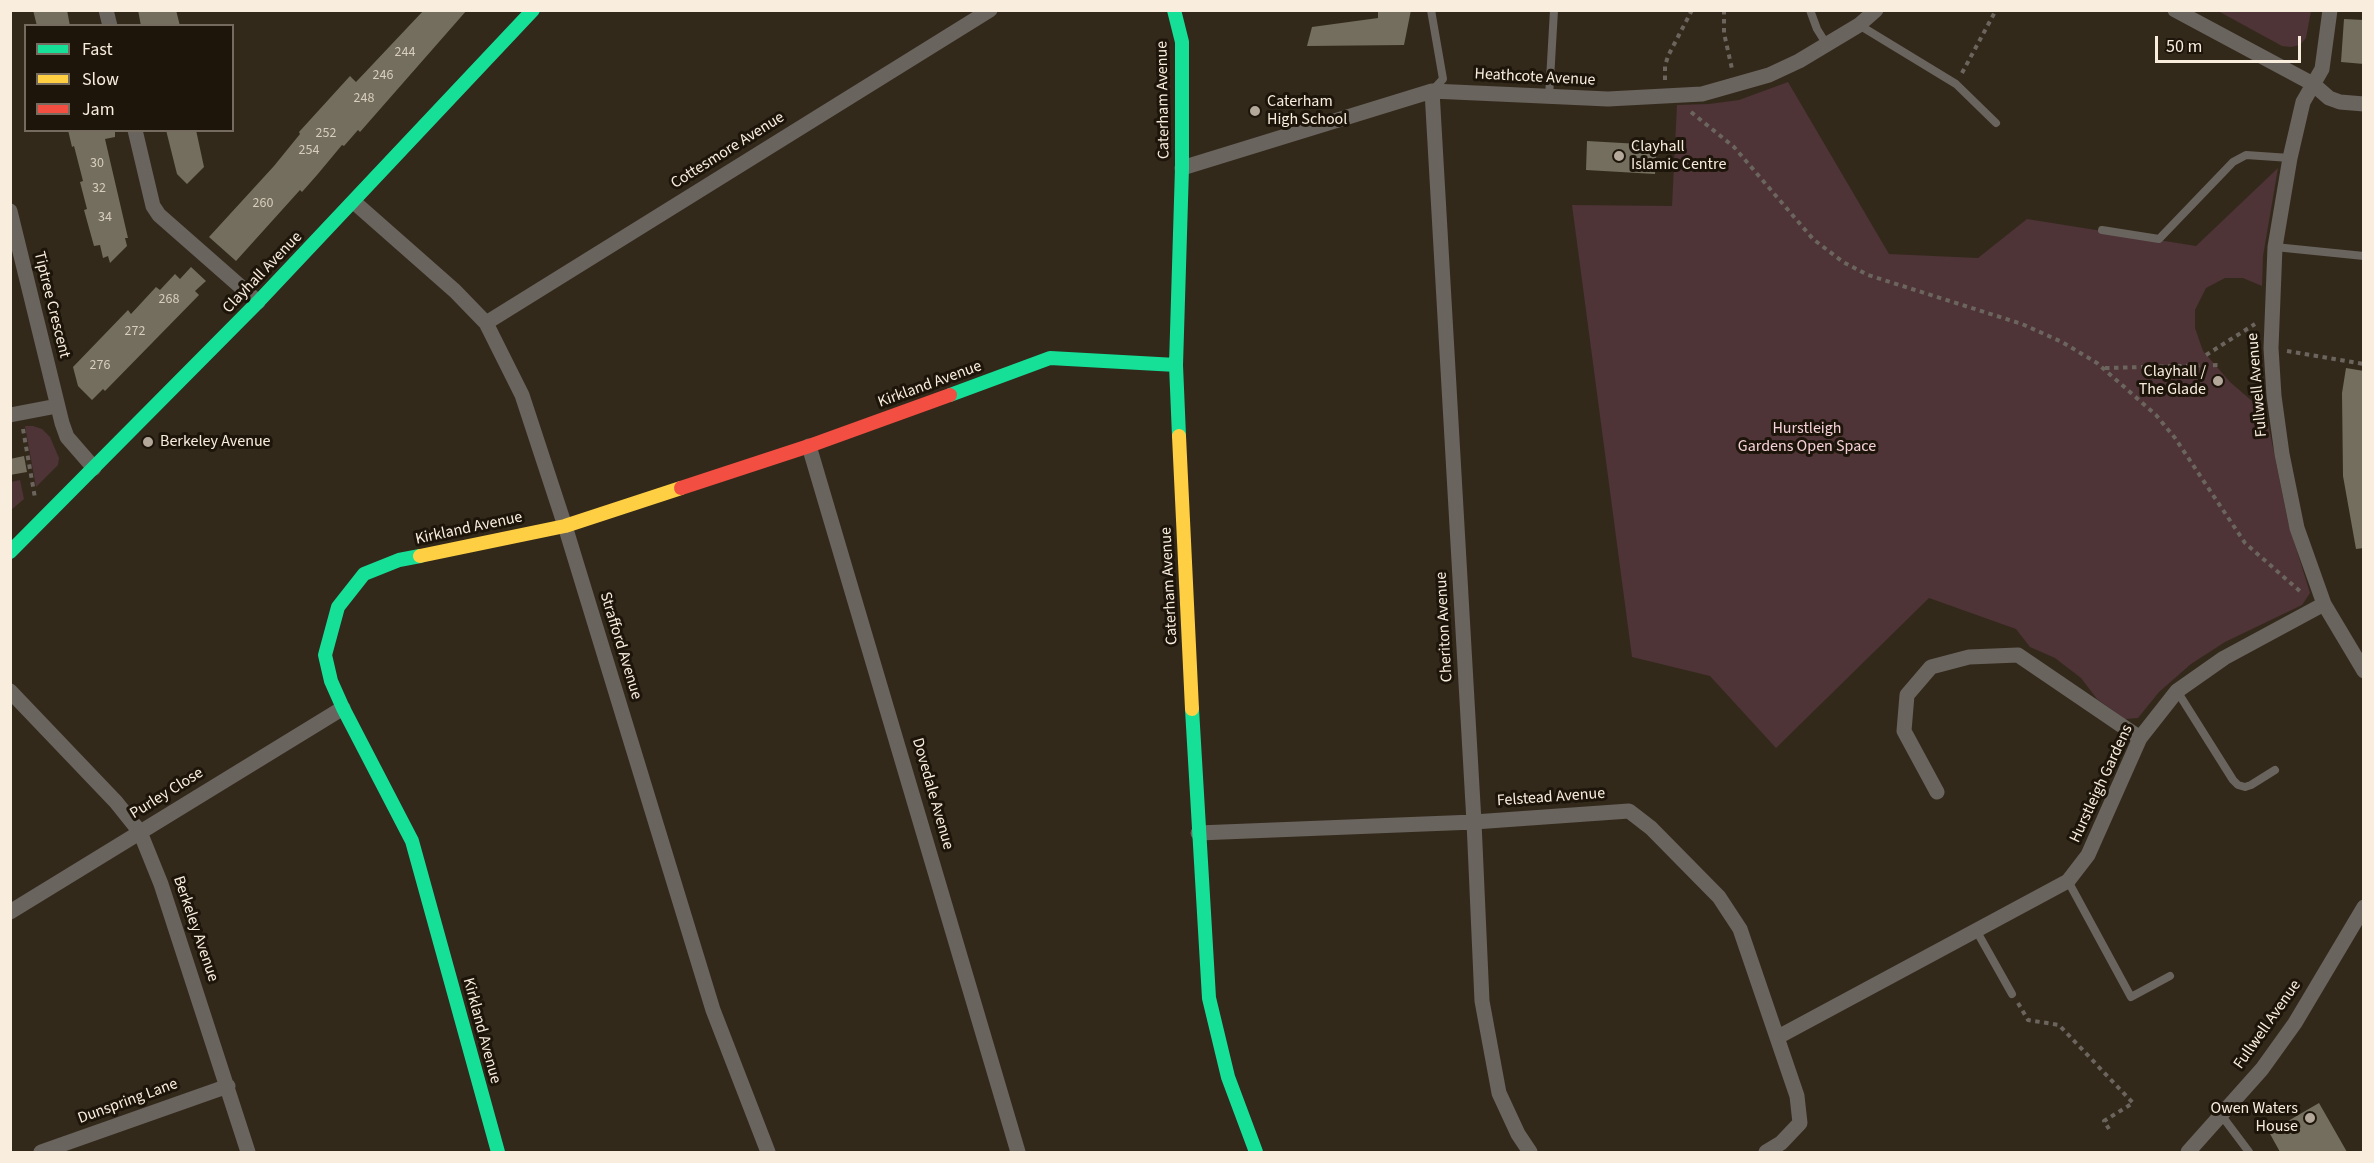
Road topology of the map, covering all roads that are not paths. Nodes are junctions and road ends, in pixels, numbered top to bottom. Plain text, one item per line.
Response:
1 (533, 10) edge
2 (990, 10) edge
3 (1174, 10) edge
4 (1431, 10) edge
5 (1554, 10) edge
6 (1810, 10) edge
7 (1875, 10) edge
8 (2175, 10) edge
9 (2330, 10) edge
10 (1859, 25) junction
11 (1827, 45) junction
12 (2313, 84) junction
13 (1432, 91) junction
14 (1549, 97) junction
15 (2364, 104) edge
16 (1996, 123) dead end
17 (135, 132) edge
18 (2290, 158) junction
19 (1182, 168) junction
20 (354, 202) junction
21 (10, 211) edge
22 (2102, 230) dead end
23 (2275, 248) junction
24 (2364, 256) edge
25 (258, 302) junction
26 (486, 323) junction
27 (1176, 365) junction
28 (57, 406) junction
29 (16, 414) edge
30 (809, 446) junction
31 (94, 468) junction
32 (565, 526) junction
33 (10, 552) edge
34 (2324, 604) junction
35 (2364, 672) edge
36 (10, 691) edge
37 (2177, 691) junction
38 (343, 708) junction
39 (2139, 738) junction
40 (2275, 770) dead end
41 (1936, 792) dead end
42 (1474, 822) junction
43 (140, 832) junction
44 (1198, 833) junction
45 (2068, 881) junction
46 (2364, 907) edge
47 (10, 912) edge
48 (1976, 930) junction
49 (2170, 976) dead end
50 (2012, 994) road end
51 (1778, 1037) junction
52 (228, 1086) junction
53 (2222, 1116) junction
54 (41, 1152) edge
55 (248, 1152) edge
56 (498, 1152) edge
57 (768, 1152) edge
58 (1018, 1152) edge
59 (1256, 1152) edge
60 (1530, 1152) edge
61 (1766, 1152) edge
62 (2188, 1152) edge
63 (2249, 1152) edge

1 - 20 street, Clayhall Avenue
2 - 26 street, Cottesmore Avenue
3 - 19 street, Caterham Avenue
4 - 13 lane
5 - 14 lane
6 - 11 lane
7 - 10 street, Heathcote Avenue
8 - 12 street
9 - 12 street, Fullwell Avenue
10 - 11 street, Heathcote Avenue
10 - 16 lane
11 - 14 street, Heathcote Avenue
12 - 15 street
12 - 18 street, Fullwell Avenue
13 - 14 street, Heathcote Avenue
13 - 19 street, Heathcote Avenue
13 - 42 street, Cheriton Avenue
17 - 25 street
18 - 22 lane
18 - 23 street, Fullwell Avenue
19 - 27 street, Caterham Avenue
20 - 25 street, Clayhall Avenue
20 - 26 street, Strafford Avenue
21 - 28 street, Tiptree Crescent
23 - 24 lane
23 - 34 street, Fullwell Avenue
25 - 31 street, Clayhall Avenue
26 - 32 street, Strafford Avenue
27 - 30 street, Kirkland Avenue
27 - 44 street, Caterham Avenue
28 - 29 street
28 - 31 street, Tiptree Crescent
30 - 32 street, Kirkland Avenue
30 - 58 street, Dovedale Avenue
31 - 33 street, Clayhall Avenue
32 - 38 street, Kirkland Avenue
32 - 57 street, Strafford Avenue
34 - 35 street, Fullwell Avenue
34 - 37 street, Hurstleigh Gardens
36 - 43 street, Berkeley Avenue
37 - 39 street, Hurstleigh Gardens
37 - 40 lane
38 - 43 street, Purley Close
38 - 56 street, Kirkland Avenue
39 - 41 street
39 - 45 street, Hurstleigh Gardens
42 - 44 street, Felstead Avenue
42 - 51 street, Felstead Avenue
42 - 60 street, Cheriton Avenue
43 - 47 street, Purley Close
43 - 52 street, Berkeley Avenue
44 - 59 street, Caterham Avenue
45 - 48 street, Hurstleigh Gardens
45 - 49 lane
46 - 53 street, Fullwell Avenue
48 - 50 lane
48 - 51 street, Hurstleigh Gardens
51 - 61 street, Felstead Avenue
52 - 54 street, Dunspring Lane
52 - 55 street, Berkeley Avenue
53 - 62 street, Fullwell Avenue
53 - 63 lane

